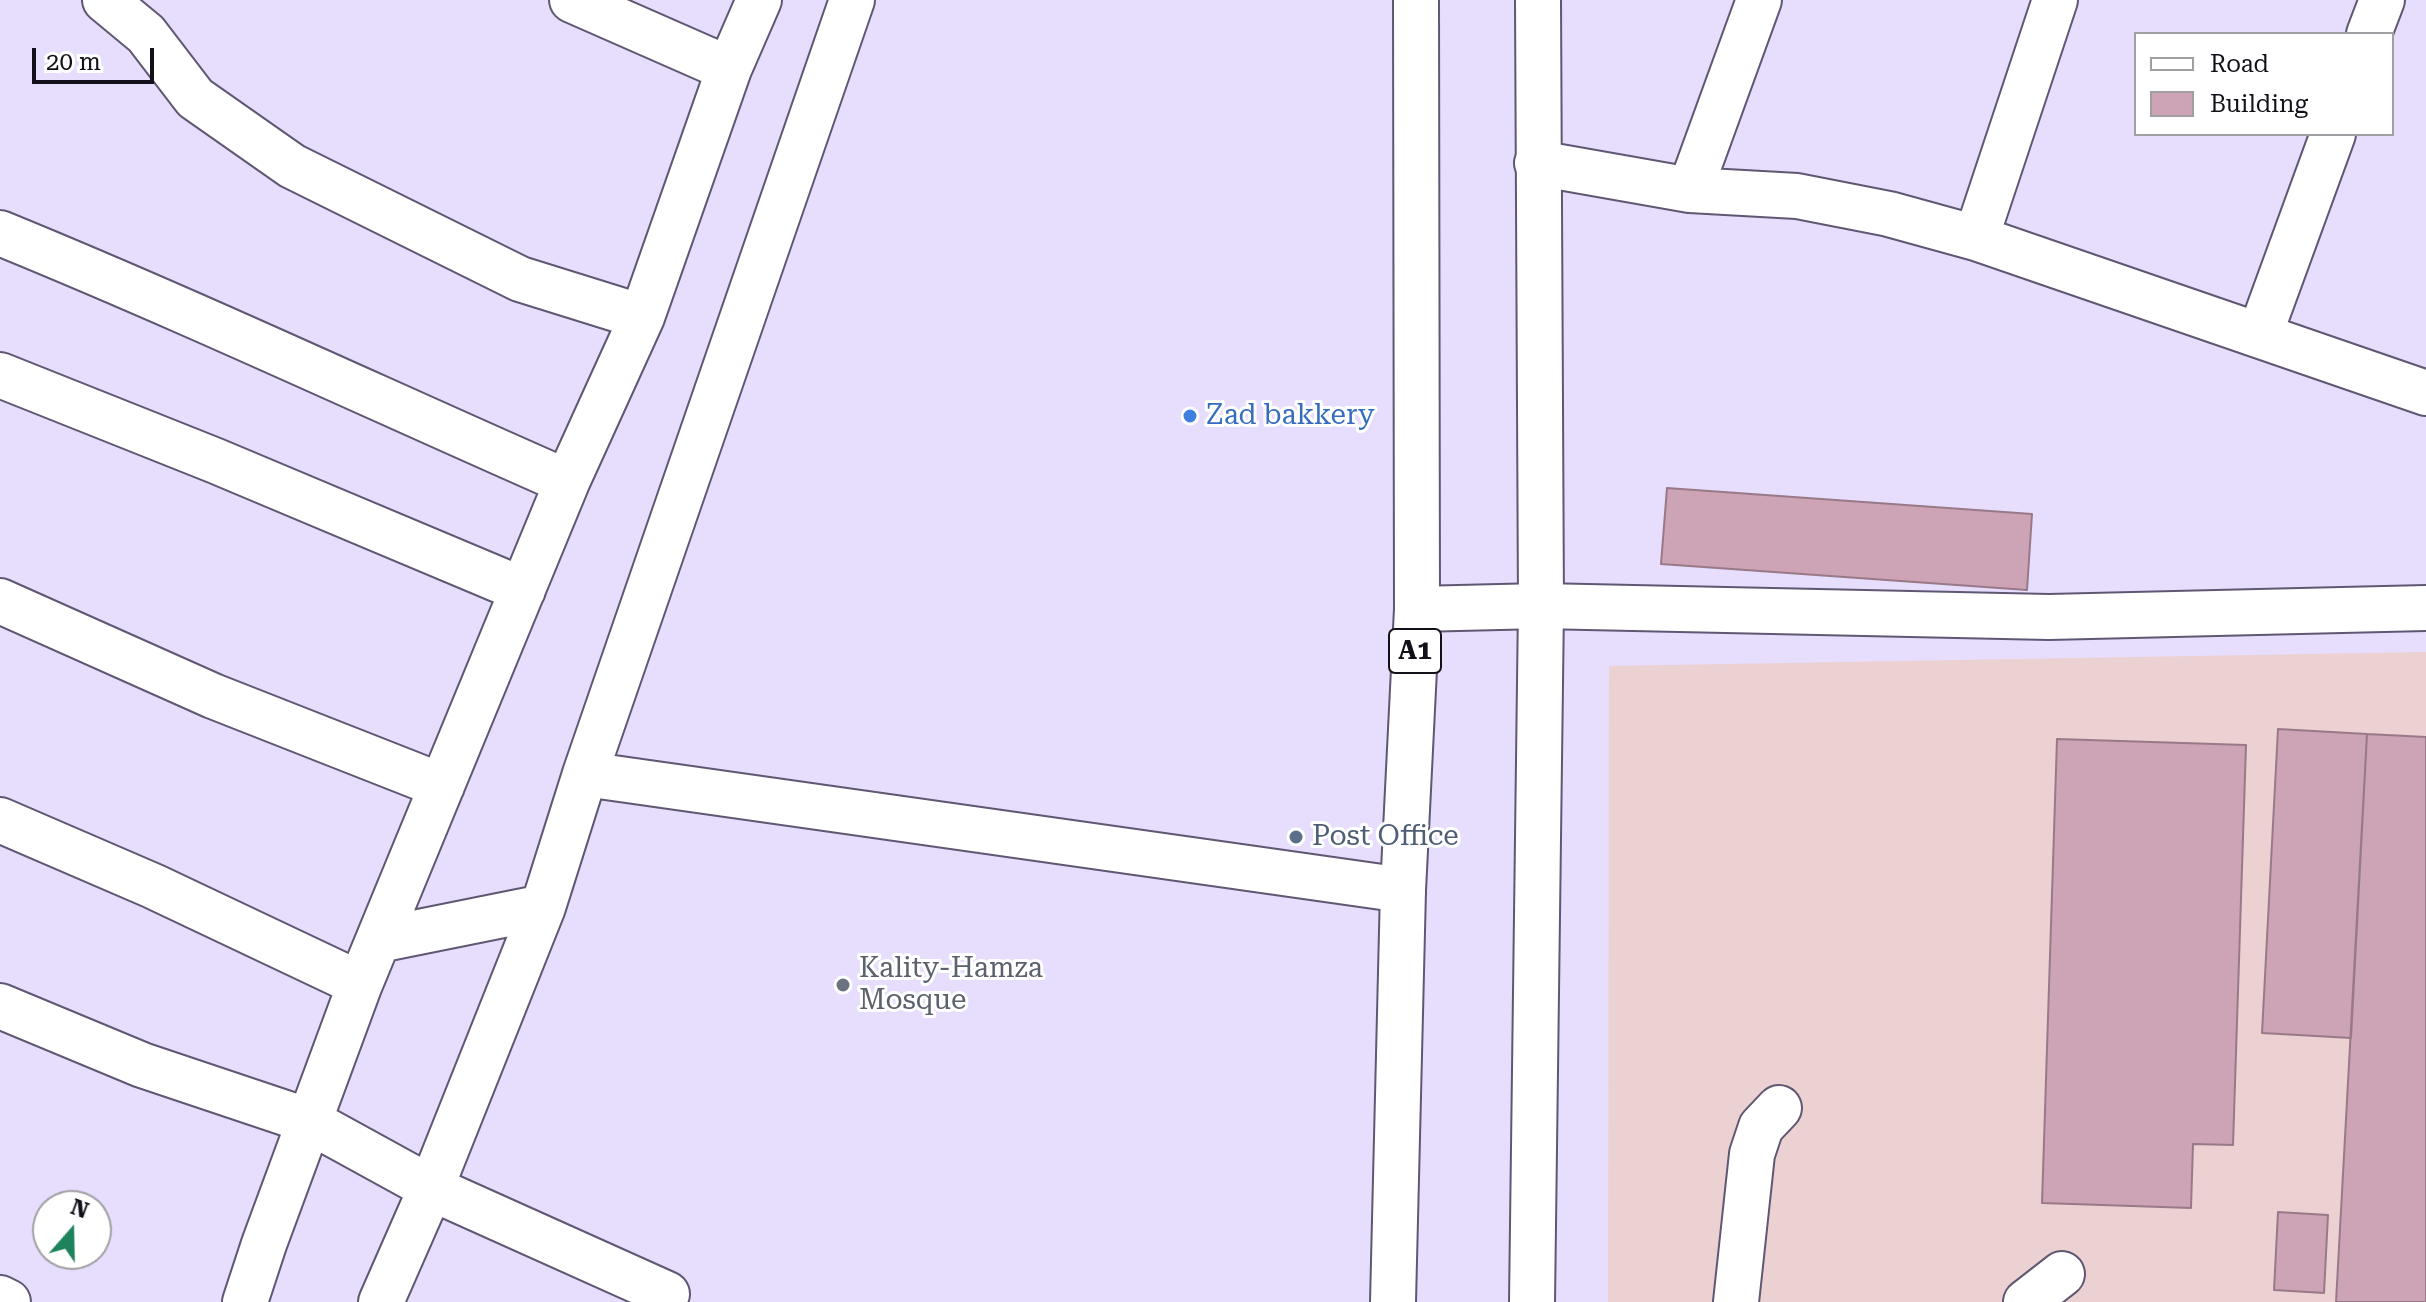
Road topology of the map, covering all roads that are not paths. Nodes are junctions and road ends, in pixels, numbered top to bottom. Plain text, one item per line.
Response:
1 (105, 0) edge
2 (572, 0) edge
3 (759, 0) edge
4 (852, 0) edge
5 (1416, 0) edge
6 (1538, 0) edge
7 (1759, 0) edge
8 (2055, 0) edge
9 (2382, 0) edge
10 (2370, 32) edge
11 (729, 69) junction
12 (2332, 136) edge
13 (1537, 163) junction
14 (1690, 190) junction
15 (0, 233) edge
16 (1976, 238) junction
17 (642, 317) junction
18 (2260, 334) junction
19 (0, 375) edge
20 (2426, 393) edge
21 (567, 482) junction
22 (523, 590) junction
23 (0, 601) edge
24 (1541, 606) junction
25 (2426, 608) edge
26 (1417, 609) junction
27 (585, 774) junction
28 (442, 786) junction
29 (0, 820) edge
30 (1403, 890) junction
31 (543, 907) junction
32 (379, 940) junction
33 (360, 984) junction
34 (0, 1006) edge
35 (1779, 1108) dead end
36 (309, 1121) junction
37 (431, 1188) junction
38 (2062, 1274) dead end
39 (667, 1294) dead end
40 (0, 1298) edge
41 (8, 1302) edge
42 (245, 1302) edge
43 (381, 1302) edge
44 (1393, 1302) edge
45 (1532, 1302) edge
46 (1736, 1302) edge
47 (2026, 1302) edge

1 - 17 street
2 - 11 street
3 - 11 street
4 - 27 street
5 - 26 street, A1
6 - 13 street
7 - 14 street
8 - 16 street
9 - 10 street
11 - 17 street
12 - 18 street
13 - 14 street
13 - 24 street
14 - 16 street
15 - 21 street
16 - 18 street
17 - 21 street
18 - 20 street
19 - 22 street
21 - 22 street
22 - 28 street
23 - 28 street
24 - 25 street
24 - 26 street
24 - 45 street
26 - 30 street, A1
27 - 30 street
27 - 31 street
28 - 32 street
29 - 33 street
30 - 44 street, A1
31 - 32 street
31 - 37 street
32 - 33 street
33 - 36 street
34 - 36 street
35 - 46 street
36 - 37 street
36 - 42 street
37 - 39 street
37 - 43 street
38 - 47 street
40 - 41 street

